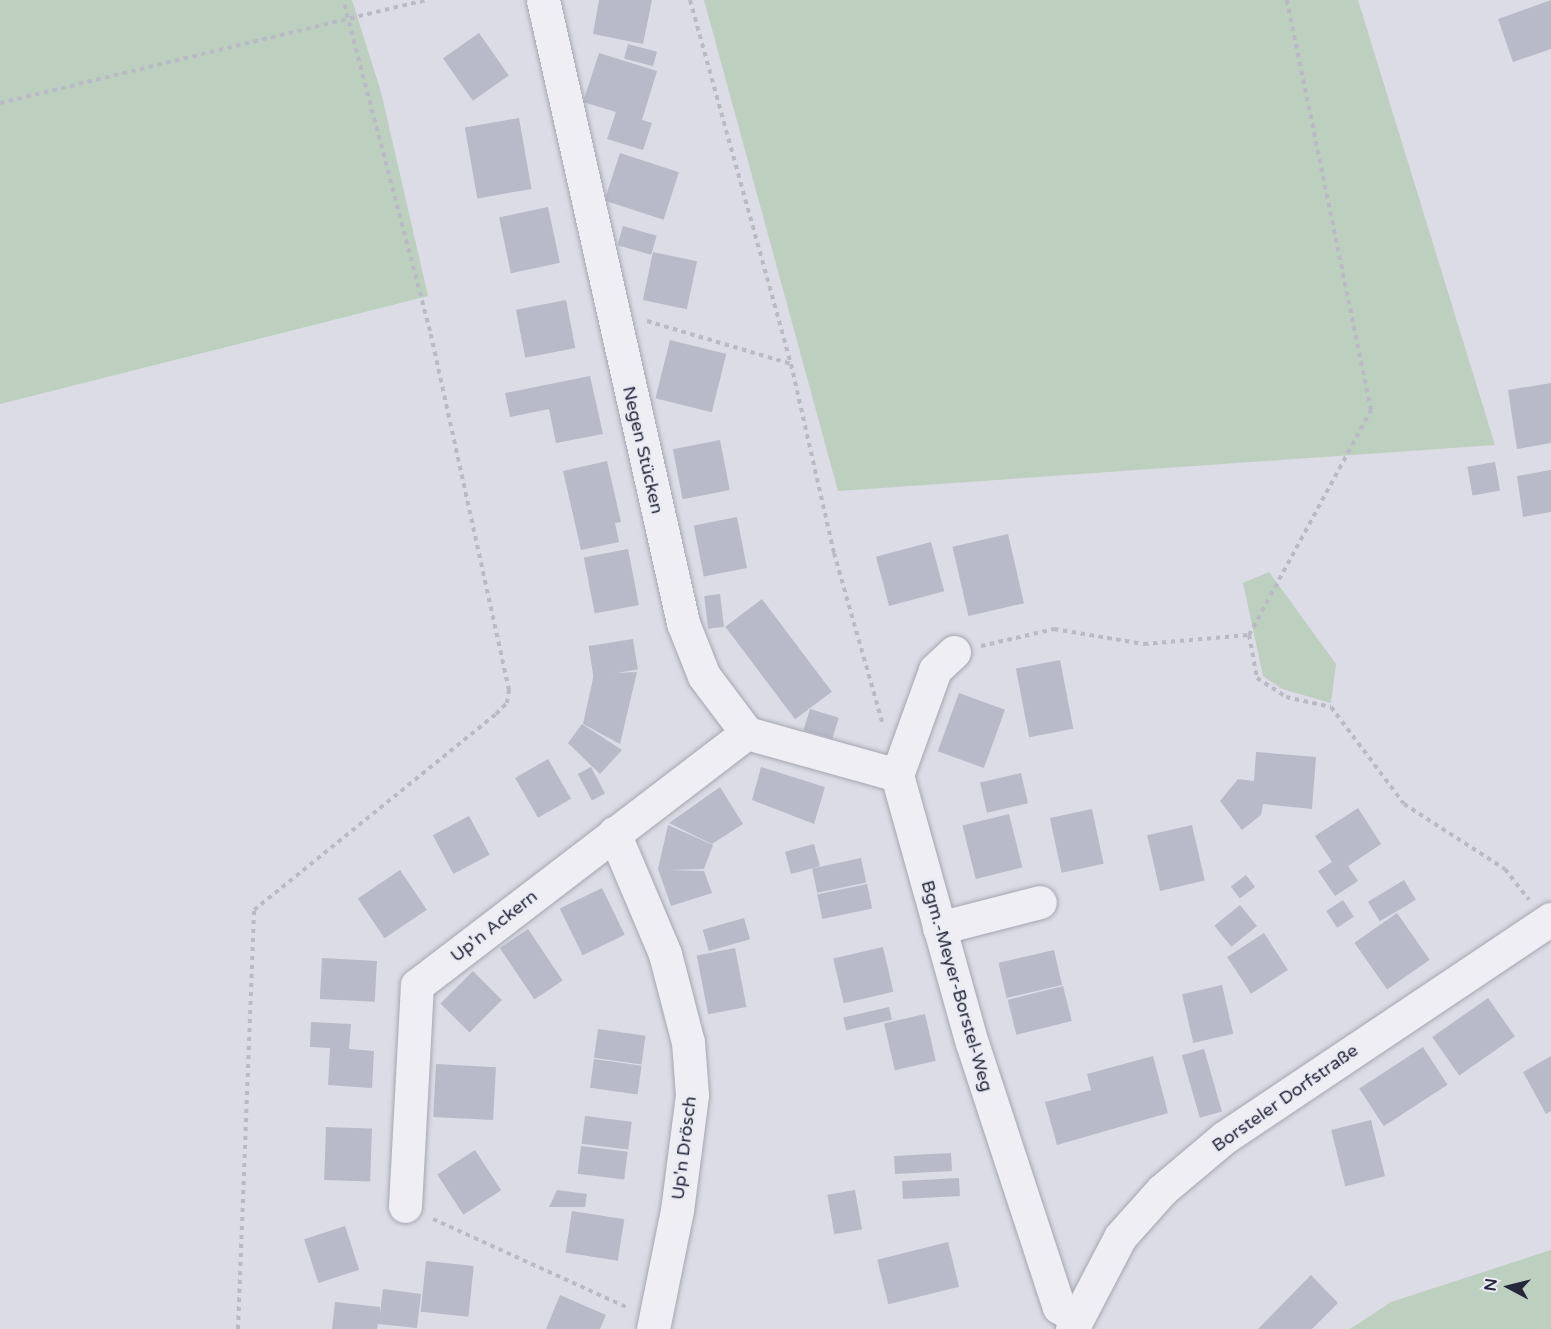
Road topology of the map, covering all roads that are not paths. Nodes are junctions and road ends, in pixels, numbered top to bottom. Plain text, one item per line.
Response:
1 (543, 0) edge
2 (954, 652) road end
3 (747, 733) junction
4 (897, 775) junction
5 (614, 832) junction
6 (1040, 902) dead end
7 (1543, 913) edge
8 (939, 928) junction
9 (405, 1206) road end
10 (1074, 1323) edge
11 (654, 1325) edge

1 - 3 street, Negen Stücken
2 - 4 street
3 - 4 street
3 - 5 street, Up'n Ackern
4 - 8 street, Bgm.-Meyer-Borstel-Weg
5 - 9 street, Up'n Ackern
5 - 11 street, Up'n Drösch
6 - 8 street
7 - 10 street, Borsteler Dorfstraße
8 - 10 street, Bgm.-Meyer-Borstel-Weg

